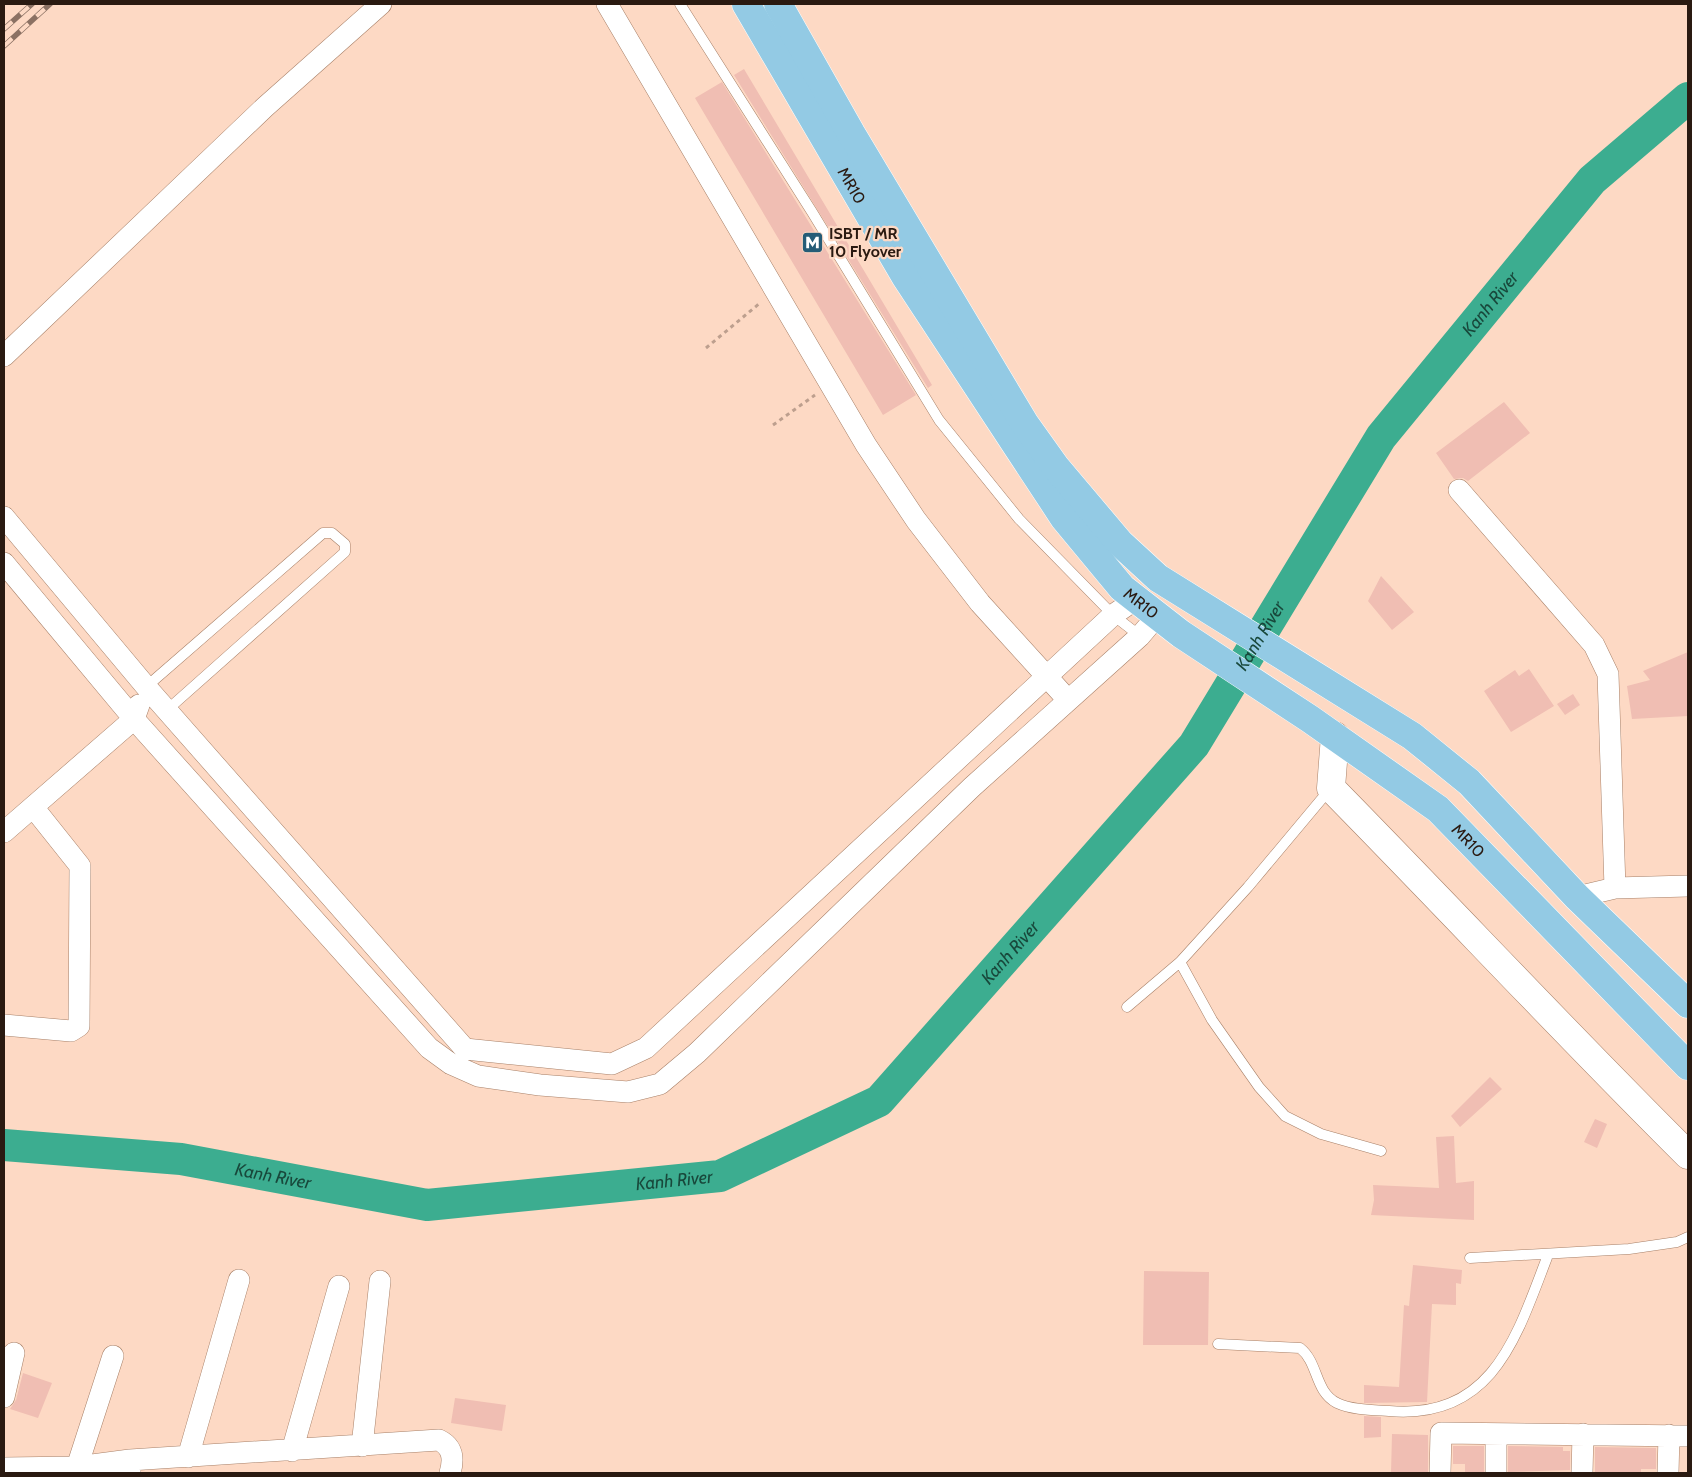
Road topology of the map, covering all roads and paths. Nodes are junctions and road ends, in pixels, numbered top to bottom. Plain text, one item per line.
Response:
1 (381, 4) edge
2 (607, 4) edge
3 (680, 4) edge
4 (778, 4) edge
5 (749, 9) edge
6 (774, 291) junction
7 (706, 348) dead end
8 (4, 356) edge
9 (830, 384) junction
10 (772, 425) dead end
11 (1459, 490) dead end
12 (4, 517) edge
13 (4, 563) edge
14 (1136, 598) junction
15 (1113, 615) junction
16 (1149, 626) junction
17 (1047, 676) junction
18 (146, 687) junction
19 (1068, 700) junction
20 (166, 711) junction
21 (134, 719) junction
22 (1335, 736) junction
23 (1331, 788) junction
24 (34, 807) junction
25 (4, 832) edge
26 (1688, 886) edge
27 (1614, 888) junction
28 (1577, 897) junction
29 (1180, 962) junction
30 (1688, 1004) edge
31 (1127, 1007) dead end
32 (4, 1025) edge
33 (1688, 1066) edge
34 (1382, 1151) dead end
35 (1688, 1155) edge
36 (1688, 1237) edge
37 (1548, 1254) junction
38 (1470, 1258) dead end
39 (239, 1280) dead end
40 (380, 1281) dead end
41 (339, 1286) dead end
42 (1218, 1344) dead end
43 (14, 1353) dead end
44 (113, 1356) dead end
45 (4, 1397) edge
46 (1496, 1434) junction
47 (1583, 1434) junction
48 (1678, 1436) edge
49 (362, 1446) junction
50 (292, 1450) junction
51 (188, 1457) junction
52 (77, 1467) junction
53 (130, 1467) edge
54 (4, 1468) edge
55 (29, 1470) edge
56 (450, 1473) edge
57 (1440, 1473) edge
58 (1496, 1473) edge
59 (1582, 1473) edge
60 (1668, 1473) edge

1 - 8 street
2 - 6 street
3 - 15 lane
4 - 28 main road, MR10
5 - 14 main road, MR10
6 - 7 path
6 - 9 street
9 - 10 path
9 - 17 street
11 - 27 street
12 - 18 street
13 - 21 street
14 - 15 street
14 - 16 main road, MR10
15 - 16 lane
15 - 17 street
16 - 19 street
16 - 22 main road, MR10
17 - 19 street
17 - 20 street
18 - 20 street
18 - 20 lane
18 - 21 street
19 - 21 street
20 - 21 street
21 - 24 street
22 - 23 street
22 - 33 main road, MR10
23 - 29 lane
23 - 35 street
24 - 25 street
24 - 32 street
26 - 27 street
27 - 28 street
28 - 30 main road, MR10
29 - 31 lane
29 - 34 lane
36 - 37 lane
37 - 38 lane
37 - 42 lane
39 - 51 street
40 - 49 street
41 - 50 street
43 - 45 street
44 - 52 street
46 - 47 street
46 - 57 street
46 - 58 street
47 - 48 street
47 - 59 street
48 - 60 street
49 - 50 street
49 - 56 street
50 - 51 street
51 - 53 street
52 - 53 street
52 - 55 street
54 - 55 street

